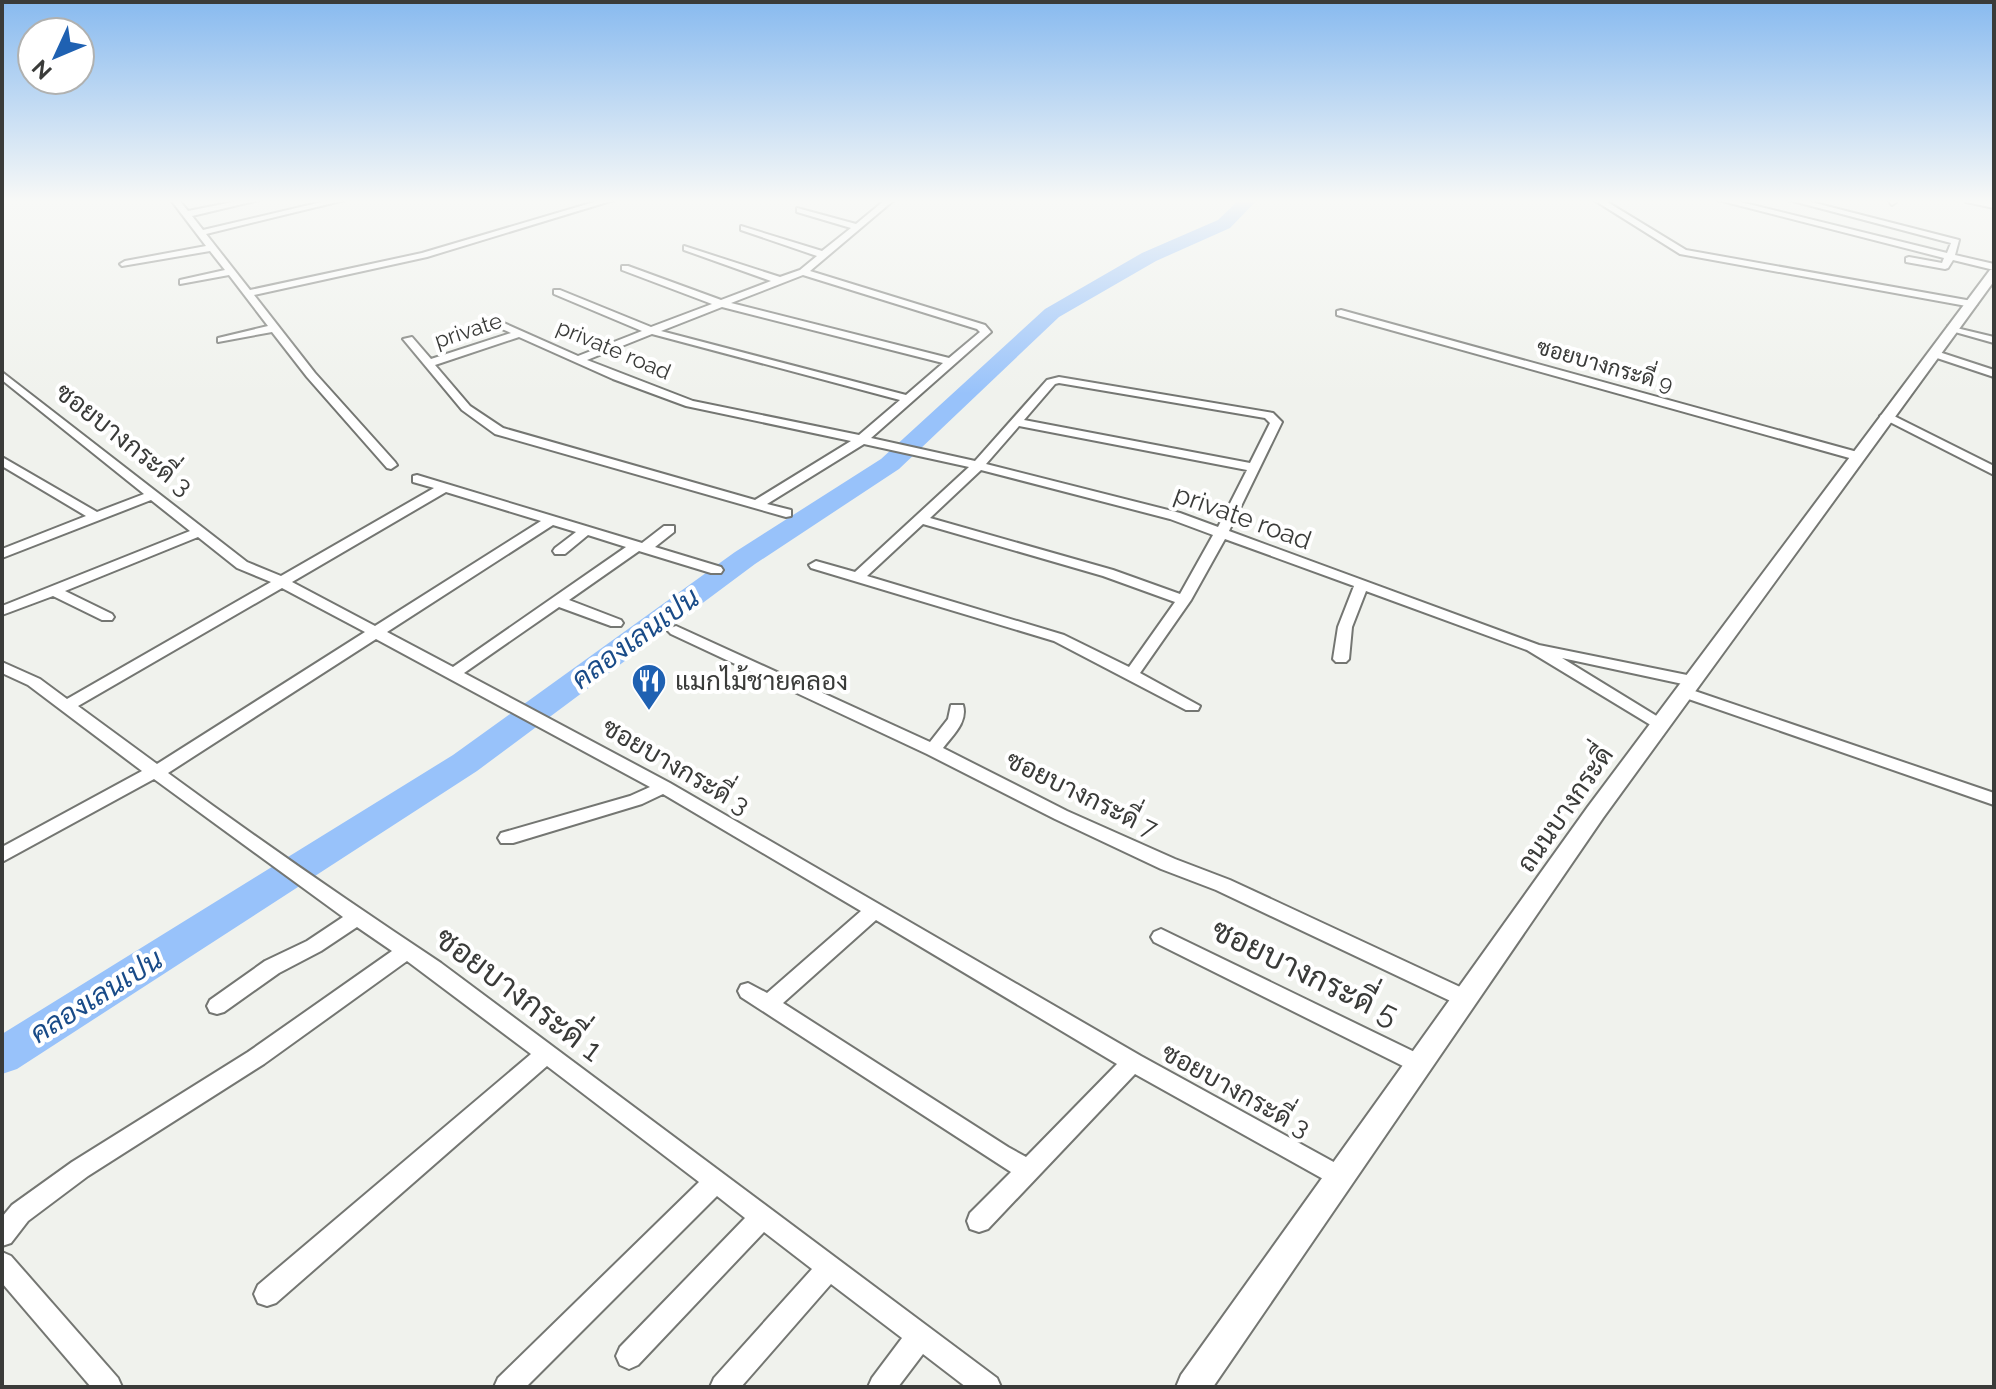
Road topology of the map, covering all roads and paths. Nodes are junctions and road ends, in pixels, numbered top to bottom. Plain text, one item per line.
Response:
1 (225, 265) edge
2 (379, 265) edge
3 (735, 265) edge
4 (812, 265) edge
5 (1754, 265) edge
6 (1972, 265) edge
7 (625, 268) dead end
8 (231, 272) junction
9 (803, 272) junction
10 (1992, 276) edge
11 (781, 281) junction
12 (183, 282) dead end
13 (557, 292) dead end
14 (248, 293) junction
15 (722, 304) junction
16 (1972, 304) junction
17 (1341, 313) dead end
18 (497, 323) dead end
19 (275, 328) junction
20 (1952, 328) junction
21 (651, 331) junction
22 (521, 333) junction
23 (408, 339) dead end
24 (222, 340) dead end
25 (1994, 340) edge
26 (1935, 354) junction
27 (579, 359) junction
28 (950, 362) junction
29 (427, 364) junction
30 (1994, 374) edge
31 (2, 375) edge
32 (908, 399) junction
33 (1886, 416) junction
34 (1016, 422) junction
35 (861, 440) junction
36 (1857, 456) junction
37 (2, 461) edge
38 (391, 465) dead end
39 (978, 466) junction
40 (1254, 468) junction
41 (1994, 471) edge
42 (417, 479) dead end
43 (446, 487) junction
44 (154, 494) junction
45 (756, 505) junction
46 (786, 513) dead end
47 (96, 517) junction
48 (920, 519) junction
49 (551, 520) junction
50 (669, 529) dead end
51 (586, 530) junction
52 (199, 532) junction
53 (1222, 535) junction
54 (641, 547) junction
55 (560, 551) dead end
56 (2, 553) edge
57 (816, 565) dead end
58 (716, 570) dead end
59 (859, 576) junction
60 (282, 582) junction
61 (1361, 586) junction
62 (52, 590) junction
63 (1184, 600) junction
64 (557, 601) junction
65 (2, 611) edge
66 (107, 617) dead end
67 (616, 623) dead end
68 (676, 631) dead end
69 (376, 633) junction
70 (1532, 647) junction
71 (1341, 659) dead end
72 (2, 667) edge
73 (1624, 668) junction
74 (453, 674) junction
75 (1131, 675) junction
76 (1687, 687) junction
77 (1605, 689) junction
78 (1192, 706) dead end
79 (65, 707) junction
80 (957, 709) dead end
81 (1660, 723) junction
82 (933, 750) junction
83 (156, 772) junction
84 (664, 787) junction
85 (1994, 799) edge
86 (507, 838) dead end
87 (2, 855) edge
88 (875, 910) junction
89 (359, 916) junction
90 (1161, 937) dead end
91 (407, 950) junction
92 (748, 991) dead end
93 (1466, 999) junction
94 (768, 1004) junction
95 (217, 1006) dead end
96 (546, 1054) junction
97 (1133, 1062) junction
98 (1421, 1065) junction
99 (1029, 1170) junction
100 (1342, 1178) junction
101 (715, 1182) junction
102 (762, 1217) junction
103 (979, 1221) dead end
104 (2, 1235) edge
105 (2, 1264) edge
106 (829, 1268) junction
107 (267, 1294) dead end
108 (920, 1336) junction
109 (629, 1356) dead end
110 (109, 1387) edge
111 (507, 1387) edge
112 (723, 1387) edge
113 (881, 1387) edge
114 (988, 1387) edge
115 (1193, 1387) edge

1 - 8 street
2 - 14 street
3 - 11 street
4 - 9 street
5 - 16 street
6 - 10 street
7 - 15 street
8 - 12 street
8 - 14 street
9 - 11 street
9 - 28 street
10 - 16 street, ถนนบางกระดี่
11 - 15 street
13 - 21 street
14 - 19 street
15 - 21 street
15 - 28 street
16 - 20 street, ถนนบางกระดี่
17 - 36 street, ซอยบางกระดี่ 9
18 - 22 street, private road
19 - 24 street
19 - 38 street
20 - 25 street
20 - 26 street, ถนนบางกระดี่
21 - 27 street
21 - 32 street
22 - 27 street, private road
22 - 29 street, private
23 - 29 street
26 - 30 street
26 - 33 street, ถนนบางกระดี่
27 - 35 street, private road
28 - 32 street
29 - 45 street
31 - 44 street, ซอยบางกระดี่ 3
32 - 35 street
33 - 36 street, ถนนบางกระดี่
33 - 41 street
34 - 39 street
34 - 40 street
34 - 40 street
35 - 39 street, private road
35 - 45 street
36 - 76 street, ถนนบางกระดี่
37 - 47 street
39 - 48 street
39 - 53 street, private road
40 - 53 street
42 - 43 street
43 - 49 street
43 - 60 street
44 - 47 street
44 - 52 street, ซอยบางกระดี่ 3
45 - 46 street
47 - 56 street
48 - 59 street
48 - 63 street
49 - 51 street
49 - 69 street
50 - 54 street
51 - 54 street
51 - 55 street
52 - 60 street, ซอยบางกระดี่ 3
52 - 62 street
53 - 61 street, private road
53 - 63 street
54 - 58 street
54 - 64 street
57 - 59 street
59 - 75 street
60 - 69 street, ซอยบางกระดี่ 3
60 - 79 street
61 - 70 street, private road
61 - 71 street
62 - 65 street
62 - 66 street
63 - 75 street
64 - 67 street
64 - 74 street
68 - 82 street, ซอยบางกระดี่ 7
69 - 74 street, ซอยบางกระดี่ 3
69 - 83 street
70 - 73 street
70 - 77 street
72 - 79 street, ซอยบางกระดี่ 1
73 - 76 street
73 - 77 street
74 - 84 street, ซอยบางกระดี่ 3
75 - 78 street
76 - 81 street, ถนนบางกระดี่
76 - 85 street
77 - 81 street
79 - 83 street, ซอยบางกระดี่ 1
80 - 82 street
81 - 93 street, ถนนบางกระดี่
82 - 93 street, ซอยบางกระดี่ 7
83 - 87 street
83 - 89 street, ซอยบางกระดี่ 1
84 - 86 street
84 - 88 street, ซอยบางกระดี่ 3
88 - 94 street
88 - 97 street, ซอยบางกระดี่ 3
89 - 91 street, ซอยบางกระดี่ 1
89 - 95 street
90 - 98 street, ซอยบางกระดี่ 5
91 - 96 street, ซอยบางกระดี่ 1
91 - 104 street
92 - 94 street
93 - 98 street, ถนนบางกระดี่
94 - 99 street
96 - 101 street, ซอยบางกระดี่ 1
96 - 107 street
97 - 99 street
97 - 100 street, ซอยบางกระดี่ 3
98 - 100 street, ถนนบางกระดี่
99 - 103 street
100 - 115 street, ถนนบางกระดี่
101 - 102 street, ซอยบางกระดี่ 1
101 - 111 street
102 - 106 street, ซอยบางกระดี่ 1
102 - 109 street
105 - 110 street
106 - 108 street, ซอยบางกระดี่ 1
106 - 112 street
108 - 113 street
108 - 114 street, ซอยบางกระดี่ 1

